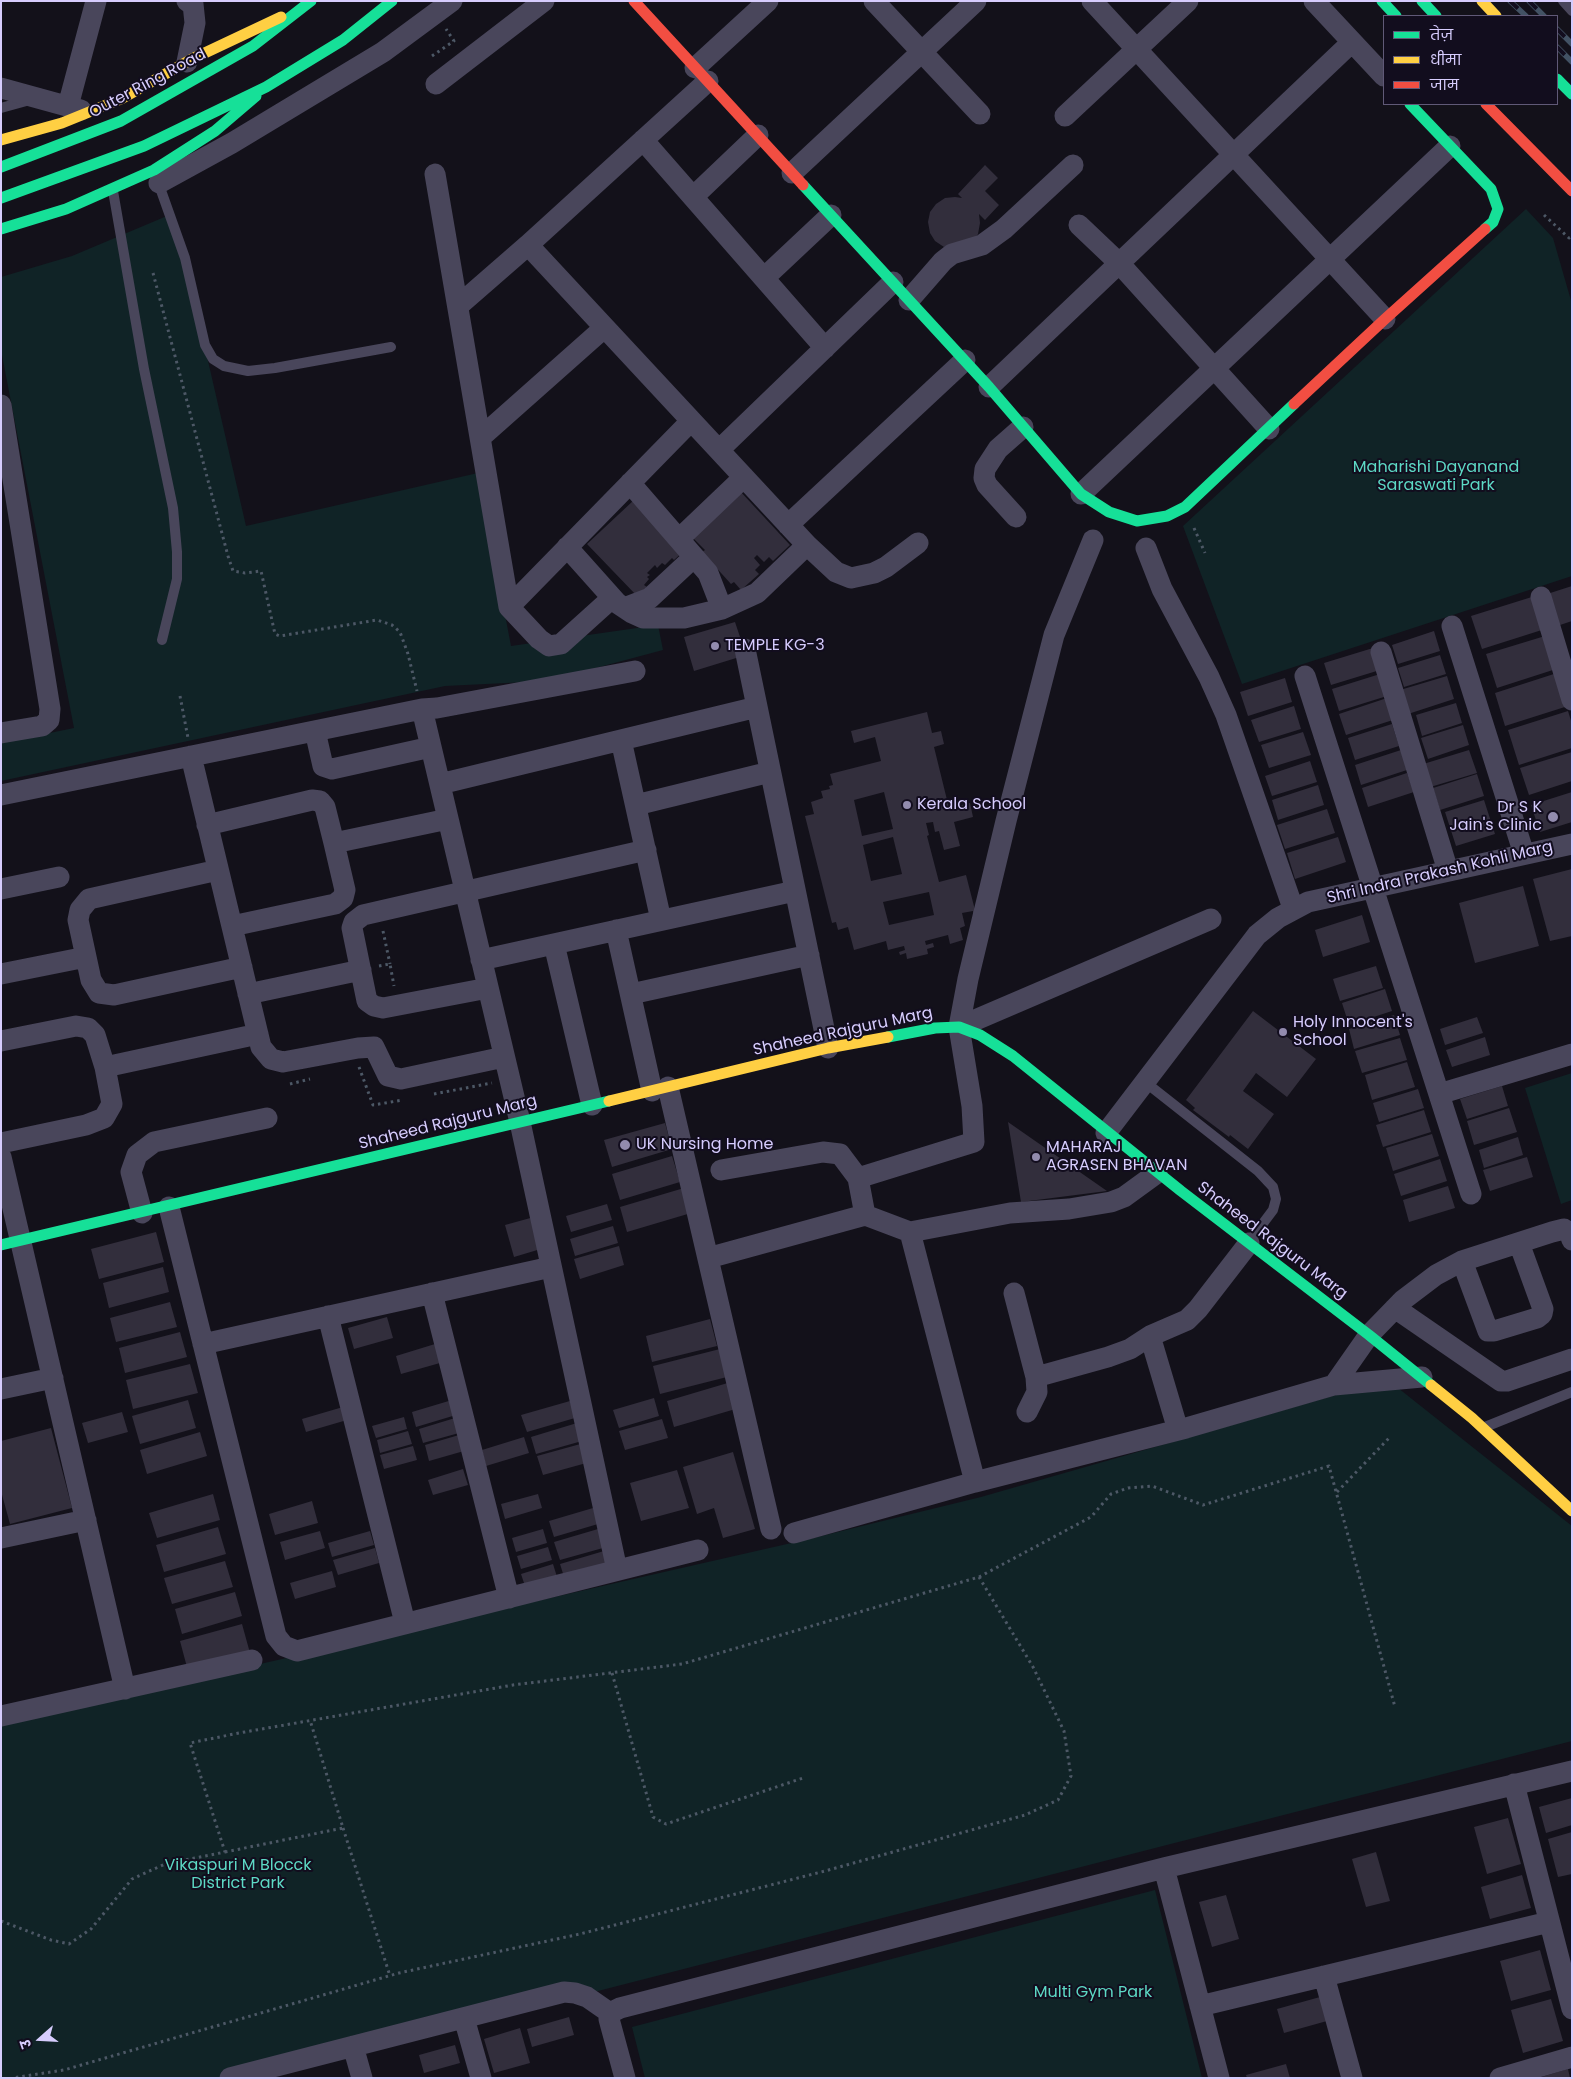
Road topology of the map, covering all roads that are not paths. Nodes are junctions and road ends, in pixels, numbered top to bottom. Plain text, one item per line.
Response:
1 (96, 1) edge
2 (311, 1) edge
3 (392, 1) edge
4 (452, 1) edge
5 (544, 1) edge
6 (634, 1) edge
7 (768, 1) edge
8 (874, 1) edge
9 (976, 1) edge
10 (1092, 1) edge
11 (1188, 1) edge
12 (1314, 1) edge
13 (1382, 1) edge
14 (1422, 1) edge
15 (1482, 1) edge
16 (1563, 1) edge
17 (193, 2) edge
18 (299, 9) junction
19 (1572, 11) edge
20 (1395, 15) edge
21 (1435, 15) edge
22 (1495, 15) edge
23 (1352, 42) junction
24 (1136, 49) junction
25 (921, 53) junction
26 (187, 62) junction
27 (702, 74) junction
28 (1383, 75) edge
29 (1558, 80) edge
30 (436, 84) dead end
31 (266, 87) junction
32 (1, 88) edge
33 (1572, 94) edge
34 (38, 98) junction
35 (1411, 105) edge
36 (1487, 105) edge
37 (68, 106) junction
38 (1, 108) edge
39 (88, 112) junction
40 (980, 114) dead end
41 (1065, 116) dead end
42 (758, 135) junction
43 (1, 140) edge
44 (643, 140) junction
45 (1450, 146) junction
46 (1234, 155) junction
47 (1073, 165) dead end
48 (1, 167) edge
49 (792, 173) junction
50 (435, 174) dead end
51 (156, 177) junction
52 (112, 189) junction
53 (1572, 191) edge
54 (693, 197) junction
55 (1, 198) edge
56 (831, 215) junction
57 (1079, 224) dead end
58 (1, 229) edge
59 (528, 246) junction
60 (1330, 260) junction
61 (1119, 263) junction
62 (764, 278) junction
63 (893, 282) junction
64 (908, 300) junction
65 (458, 306) junction
66 (1385, 319) junction
67 (604, 328) junction
68 (391, 347) dead end
69 (825, 348) junction
70 (964, 360) junction
71 (1215, 368) junction
72 (989, 387) junction
73 (1, 405) edge
74 (691, 421) junction
75 (1023, 426) junction
76 (1269, 429) junction
77 (480, 438) junction
78 (719, 450) junction
79 (744, 477) junction
80 (630, 483) junction
81 (1081, 494) junction
82 (9, 504) edge
83 (1016, 517) dead end
84 (788, 525) junction
85 (679, 539) junction
86 (1093, 540) dead end
87 (918, 543) dead end
88 (807, 545) junction
89 (567, 547) junction
90 (1146, 548) dead end
91 (694, 557) junction
92 (1541, 597) dead end
93 (618, 603) junction
94 (509, 607) junction
95 (722, 609) junction
96 (1452, 626) dead end
97 (162, 640) dead end
98 (745, 649) dead end
99 (1381, 652) dead end
100 (635, 671) dead end
101 (1305, 676) dead end
102 (1572, 700) edge
103 (757, 707) junction
104 (422, 709) junction
105 (315, 731) junction
106 (1, 733) edge
107 (621, 740) junction
108 (430, 747) junction
109 (191, 756) junction
110 (770, 772) junction
111 (440, 784) junction
112 (1, 795) edge
113 (636, 805) junction
114 (448, 819) junction
115 (207, 825) junction
116 (334, 843) junction
117 (1572, 844) edge
118 (646, 850) junction
119 (1524, 854) junction
120 (218, 870) junction
121 (1448, 871) junction
122 (59, 877) dead end
123 (1373, 888) junction
124 (1, 889) edge
125 (795, 891) junction
126 (465, 893) junction
127 (1301, 905) junction
128 (1211, 919) dead end
129 (661, 920) junction
130 (232, 926) junction
131 (616, 930) junction
132 (554, 944) junction
133 (809, 955) junction
134 (86, 958) junction
135 (481, 960) junction
136 (242, 967) junction
137 (361, 970) junction
138 (1, 974) edge
139 (488, 988) junction
140 (248, 994) junction
141 (631, 994) junction
142 (960, 1027) junction
143 (258, 1034) junction
144 (1, 1041) edge
145 (828, 1048) junction
146 (1572, 1054) edge
147 (504, 1057) junction
148 (105, 1067) junction
149 (1145, 1082) junction
150 (660, 1089) junction
151 (1439, 1094) junction
152 (592, 1106) junction
153 (267, 1118) dead end
154 (520, 1122) junction
155 (1106, 1132) junction
156 (1, 1143) edge
157 (1, 1157) edge
158 (721, 1170) dead end
159 (1157, 1173) junction
160 (858, 1178) junction
161 (1471, 1194) dead end
162 (168, 1207) junction
163 (142, 1213) junction
164 (865, 1215) junction
165 (910, 1232) junction
166 (1572, 1240) edge
167 (22, 1241) junction
168 (1249, 1243) junction
169 (1519, 1243) junction
170 (1, 1246) edge
171 (708, 1258) junction
172 (1462, 1261) junction
173 (551, 1267) junction
174 (432, 1293) junction
175 (1014, 1293) dead end
176 (1395, 1308) junction
177 (328, 1316) junction
178 (1369, 1335) junction
179 (1150, 1336) junction
180 (202, 1344) junction
181 (1572, 1359) edge
182 (1036, 1377) junction
183 (1422, 1377) junction
184 (53, 1378) junction
185 (1334, 1385) junction
186 (1, 1390) edge
187 (1572, 1392) edge
188 (1027, 1412) dead end
189 (1482, 1428) junction
190 (1178, 1430) junction
191 (975, 1482) junction
192 (1572, 1511) edge
193 (86, 1520) junction
194 (771, 1529) dead end
195 (794, 1533) dead end
196 (1, 1538) edge
197 (698, 1550) dead end
198 (617, 1570) junction
199 (508, 1598) junction
200 (405, 1624) junction
201 (252, 1660) dead end
202 (125, 1689) junction
203 (1, 1716) edge
204 (1572, 1770) edge
205 (1514, 1784) junction
206 (1164, 1868) junction
207 (1549, 1922) junction
208 (1324, 1976) junction
209 (1200, 2006) junction
210 (1572, 2010) edge
211 (610, 2013) junction
212 (464, 2018) junction
213 (353, 2046) junction
214 (1572, 2057) edge
215 (238, 2077) edge
216 (362, 2078) edge
217 (481, 2078) edge
218 (625, 2078) edge
219 (1219, 2078) edge
220 (1352, 2078) edge
221 (1500, 2078) edge

1 - 37 street
2 - 18 street, Outer Ring Road
3 - 31 street
4 - 51 street
5 - 30 street
6 - 27 street
7 - 27 street
8 - 25 street
9 - 25 street
10 - 24 street
11 - 24 street
12 - 23 street
13 - 20 street
14 - 21 street
15 - 22 street
16 - 19 lane
17 - 26 street
18 - 26 street, Outer Ring Road
18 - 48 street, Outer Ring Road
23 - 28 street
23 - 46 street
24 - 41 street
24 - 46 street
25 - 40 street
25 - 49 street
26 - 39 street, Outer Ring Road
27 - 42 street
27 - 44 street
29 - 33 street
31 - 51 street
31 - 55 street
32 - 34 street
34 - 37 street
34 - 38 lane
35 - 45 street
36 - 53 street
37 - 39 street
39 - 43 street, Outer Ring Road
42 - 49 street
42 - 54 street
44 - 54 street
44 - 59 street
45 - 60 street
45 - 66 street
46 - 60 street
46 - 61 street
47 - 64 street
49 - 56 street
50 - 65 street
51 - 52 street
51 - 68 lane
52 - 58 street
52 - 97 lane
54 - 62 street
56 - 62 street
56 - 63 street
57 - 61 street
59 - 65 street
59 - 67 street
60 - 66 street
60 - 71 street
61 - 71 street
61 - 72 street
62 - 69 street
63 - 64 street
63 - 69 street
64 - 70 street
65 - 77 street
66 - 76 street
67 - 74 street
67 - 77 street
69 - 78 street
70 - 72 street
70 - 84 street
71 - 76 street
71 - 81 street
72 - 75 street
73 - 82 street
74 - 78 street
74 - 80 street
75 - 81 street
75 - 83 street
76 - 81 street
77 - 94 street
78 - 79 street
79 - 84 street
79 - 85 street
80 - 85 street
80 - 89 street
82 - 106 street
84 - 88 street
85 - 91 street
86 - 142 street
87 - 88 street
88 - 95 street
89 - 93 street
89 - 94 street
90 - 127 street
91 - 93 street
91 - 95 street
92 - 102 street
93 - 94 street
93 - 95 street
96 - 119 street
98 - 103 street
99 - 121 street
100 - 104 street
101 - 123 street
103 - 107 street
103 - 110 street
104 - 105 street
104 - 108 street
105 - 108 street
105 - 109 street
107 - 111 street
107 - 113 street
108 - 111 street
109 - 112 street
109 - 115 street
110 - 113 street
110 - 125 street
111 - 114 street
113 - 118 street
114 - 116 street
114 - 126 street
115 - 116 street
115 - 120 street
116 - 130 street
117 - 119 street, Shri Indra Prakash Kohli Marg
118 - 126 street
118 - 129 street
119 - 121 street, Shri Indra Prakash Kohli Marg
120 - 130 street
120 - 134 street
121 - 123 street, Shri Indra Prakash Kohli Marg
122 - 124 street
123 - 127 street, Shri Indra Prakash Kohli Marg
123 - 151 street
125 - 129 street
125 - 133 street
126 - 135 street
126 - 137 street
127 - 149 street
128 - 142 street
129 - 131 street
130 - 136 street
131 - 132 street
131 - 141 street
132 - 135 street
132 - 152 street
133 - 141 street
133 - 145 street
134 - 136 street
134 - 138 street
135 - 139 street
136 - 140 street
137 - 139 street
137 - 140 street
139 - 147 street
140 - 143 street
141 - 150 street
142 - 145 street, Shaheed Rajguru Marg
142 - 155 street, Shaheed Rajguru Marg
142 - 160 street
143 - 147 street
143 - 148 street
144 - 148 street
145 - 150 street, Shaheed Rajguru Marg
146 - 151 street
147 - 154 street
148 - 156 street
149 - 155 street
149 - 168 lane
150 - 152 street, Shaheed Rajguru Marg
150 - 171 street
151 - 161 street
152 - 154 street, Shaheed Rajguru Marg
153 - 163 street
154 - 162 street, Shaheed Rajguru Marg
154 - 173 street
155 - 159 street, Shaheed Rajguru Marg
157 - 167 street
158 - 160 street
159 - 165 street
159 - 168 street, Shaheed Rajguru Marg
160 - 164 street
162 - 163 street, Shaheed Rajguru Marg
162 - 180 street
163 - 167 street, Shaheed Rajguru Marg
164 - 165 street
164 - 171 street
165 - 191 street
166 - 169 street
167 - 170 street, Shaheed Rajguru Marg
167 - 184 street
168 - 178 street, Shaheed Rajguru Marg
168 - 179 street
169 - 172 street
169 - 172 street
171 - 194 street
172 - 176 street
173 - 174 street
173 - 198 street
174 - 177 street
174 - 199 street
175 - 182 street
176 - 178 street
176 - 181 street
177 - 180 street
177 - 200 street
178 - 183 street, Shaheed Rajguru Marg
178 - 185 street
179 - 182 street
179 - 190 street
180 - 200 street
182 - 188 street
183 - 185 street
183 - 189 street, Shaheed Rajguru Marg
184 - 186 street
184 - 193 street
185 - 190 street
187 - 189 lane
189 - 192 street, Shaheed Rajguru Marg
190 - 191 street
191 - 195 street
193 - 196 street
193 - 202 street
197 - 198 street
198 - 199 street
199 - 200 street
201 - 202 street
202 - 203 street
204 - 205 street
205 - 206 street
205 - 207 street
206 - 209 street
206 - 211 street
207 - 208 street
207 - 210 street
208 - 209 street
208 - 220 street
209 - 219 street
211 - 212 street
211 - 218 street
212 - 213 street
212 - 217 street
213 - 215 street
213 - 216 street
214 - 221 street

